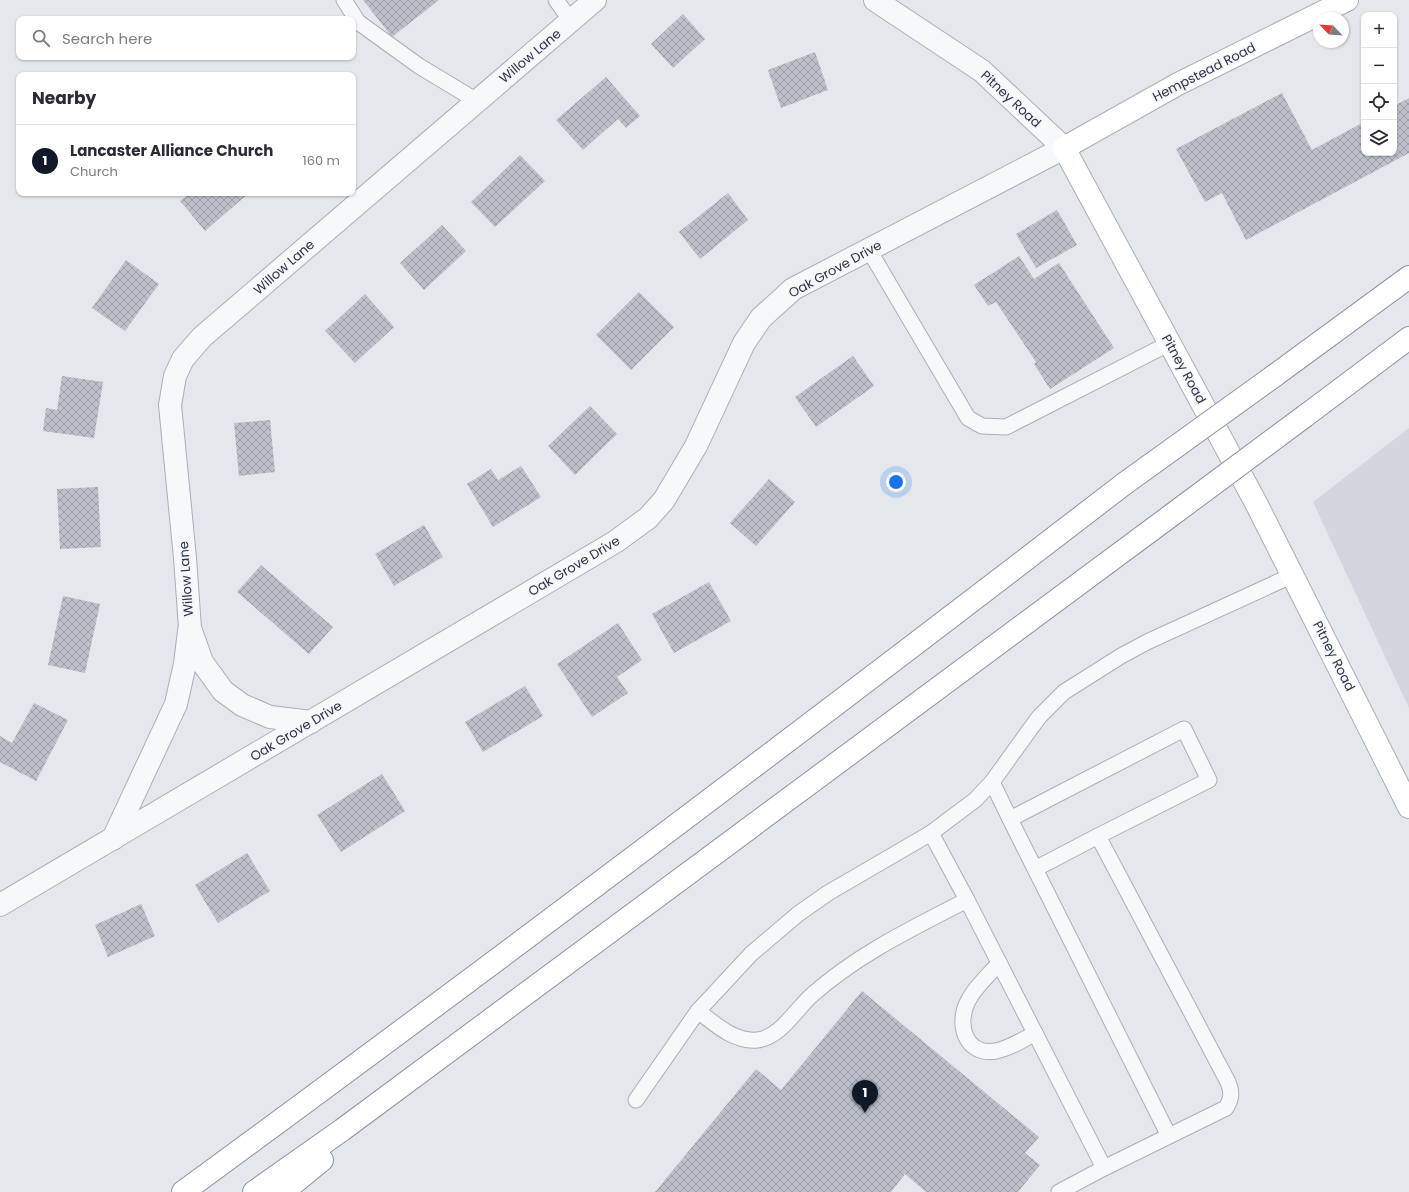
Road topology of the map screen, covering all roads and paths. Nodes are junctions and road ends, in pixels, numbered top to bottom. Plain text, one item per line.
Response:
1 (344, 0) edge
2 (556, 0) edge
3 (595, 0) edge
4 (875, 0) edge
5 (1347, 0) edge
6 (354, 16) edge
7 (356, 19) edge
8 (571, 21) junction
9 (477, 101) junction
10 (1064, 148) junction
11 (869, 250) junction
12 (1409, 277) edge
13 (1409, 338) edge
14 (1170, 343) junction
15 (1293, 575) junction
16 (190, 628) junction
17 (311, 722) junction
18 (992, 782) junction
19 (1409, 807) edge
20 (1010, 819) junction
21 (931, 833) junction
22 (1098, 836) junction
23 (113, 839) junction
24 (1035, 869) junction
25 (967, 900) junction
26 (0, 905) edge
27 (999, 963) junction
28 (527, 994) junction
29 (698, 1011) junction
30 (1035, 1033) junction
31 (636, 1100) dead end
32 (1169, 1136) junction
33 (1104, 1168) junction
34 (183, 1192) edge
35 (254, 1192) edge
36 (283, 1192) edge
37 (1059, 1192) edge

1 - 6 lane
2 - 8 lane
3 - 8 street, Willow Lane
4 - 10 street, Pitney Road
5 - 10 main road, Hempstead Road
7 - 9 lane
8 - 9 street, Willow Lane
9 - 16 street, Willow Lane
10 - 11 street, Oak Grove Drive
10 - 14 main road, Pitney Road
11 - 14 lane
11 - 17 street, Oak Grove Drive
12 - 34 main road, bridge
13 - 28 main road, bridge
14 - 15 main road, Pitney Road
15 - 18 lane
15 - 19 main road, Pitney Road
16 - 17 street, Willow Lane
16 - 23 street, Willow Lane
17 - 23 street, Oak Grove Drive
18 - 20 lane
18 - 21 lane
20 - 22 lane
20 - 24 lane
21 - 25 lane
21 - 29 lane
22 - 24 lane
22 - 32 lane
23 - 26 street, Oak Grove Drive
24 - 32 lane
25 - 27 lane
25 - 29 lane
27 - 30 lane
27 - 30 lane
28 - 35 main road
28 - 36 main road
29 - 31 lane
30 - 33 lane
32 - 33 lane
33 - 37 lane

